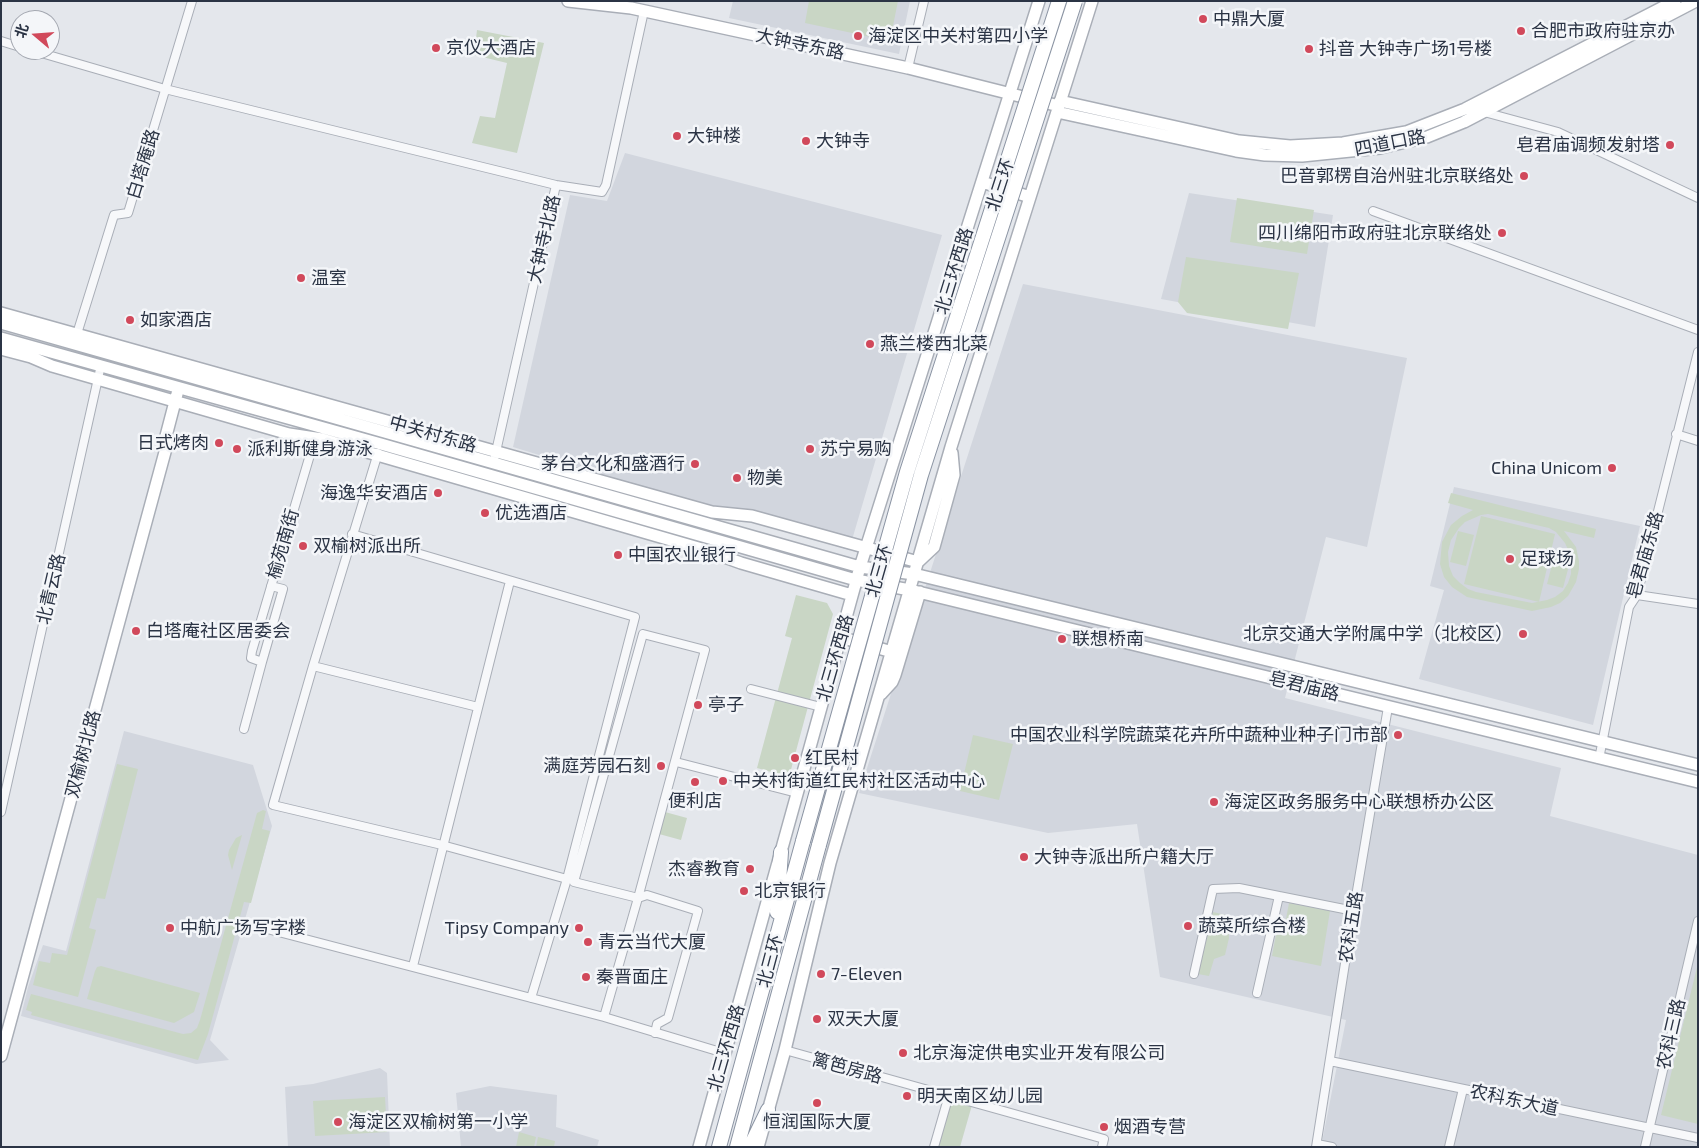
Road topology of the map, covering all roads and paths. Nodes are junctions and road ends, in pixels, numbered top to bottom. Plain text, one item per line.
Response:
1 (192, 1) edge
2 (568, 1) edge
3 (924, 1) edge
4 (1040, 1) edge
5 (1059, 1) edge
6 (1063, 1) edge
7 (1075, 1) edge
8 (1676, 1) edge
9 (1696, 1) edge
10 (632, 5) edge
11 (1090, 5) edge
12 (644, 11) junction
13 (60, 58) edge
14 (908, 68) junction
15 (165, 89) junction
16 (1010, 93) junction
17 (1058, 106) junction
18 (1484, 112) junction
19 (982, 182) junction
20 (556, 185) junction
21 (1030, 197) junction
22 (1698, 198) edge
23 (1373, 211) dead end
24 (1, 313) edge
25 (1, 323) edge
26 (1698, 330) edge
27 (1, 338) edge
28 (74, 340) junction
29 (1, 349) edge
30 (1698, 352) edge
31 (101, 365) junction
32 (98, 379) junction
33 (182, 388) junction
34 (179, 402) junction
35 (1676, 434) junction
36 (315, 438) junction
37 (1698, 441) edge
38 (381, 444) junction
39 (377, 455) junction
40 (494, 457) junction
41 (352, 534) junction
42 (866, 547) junction
43 (891, 554) junction
44 (918, 562) junction
45 (860, 567) junction
46 (887, 570) junction
47 (914, 574) junction
48 (856, 580) junction
49 (510, 581) junction
50 (883, 584) junction
51 (271, 586) junction
52 (915, 591) junction
53 (1638, 594) junction
54 (852, 595) junction
55 (1698, 604) edge
56 (840, 637) junction
57 (865, 644) junction
58 (892, 652) junction
59 (262, 662) junction
60 (313, 666) junction
61 (751, 689) dead end
62 (879, 697) junction
63 (478, 707) junction
64 (821, 707) junction
65 (1388, 707) junction
66 (244, 729) dead end
67 (1603, 742) junction
68 (1599, 759) junction
69 (676, 762) junction
70 (1698, 765) edge
71 (1698, 782) edge
72 (797, 793) junction
73 (1, 812) edge
74 (442, 845) junction
75 (781, 852) junction
76 (567, 879) junction
77 (1279, 896) junction
78 (638, 898) junction
79 (1354, 911) junction
80 (1698, 921) edge
81 (244, 923) dead end
82 (776, 943) junction
83 (413, 966) junction
84 (1194, 974) dead end
85 (1257, 993) dead end
86 (531, 998) junction
87 (604, 1017) junction
88 (655, 1033) junction
89 (785, 1050) junction
90 (724, 1054) junction
91 (1, 1056) edge
92 (1330, 1061) junction
93 (1463, 1089) junction
94 (949, 1095) junction
95 (768, 1110) junction
96 (1650, 1128) junction
97 (1698, 1138) edge
98 (719, 1145) edge
99 (1316, 1145) edge
100 (699, 1147) edge
101 (737, 1147) edge
102 (750, 1147) edge
103 (758, 1147) edge
104 (934, 1147) edge
105 (1102, 1147) edge
106 (1332, 1147) edge
107 (1449, 1147) edge
108 (1645, 1147) edge

1 - 15 street, 白塔庵路
2 - 10 street, 大钟寺东路
3 - 14 street
4 - 16 street, 北三环西路
5 - 82 highway, 北三环, bridge
6 - 11 street
7 - 101 highway, 北三环, bridge
8 - 17 street, 四道口路
9 - 18 street, 四道口路
10 - 12 street, 大钟寺东路
11 - 17 street
12 - 14 street, 大钟寺东路
12 - 20 street, 大钟寺北路
13 - 15 street
14 - 16 street, 大钟寺东路
15 - 20 street
15 - 28 street, 白塔庵路
16 - 17 street, 大钟寺东路
16 - 19 street, 北三环西路
17 - 18 street, 四道口路
17 - 21 street
18 - 22 street
19 - 21 street
19 - 42 street, 北三环西路
20 - 40 street, 大钟寺北路
21 - 44 street
23 - 26 street
24 - 28 street
25 - 28 street, 中关村东路
27 - 31 street, 中关村东路
28 - 40 street, 中关村东路
29 - 32 street, 中关村东路
30 - 35 street, 皂君庙东路
31 - 32 street, 北青云路
31 - 33 street, 中关村东路
32 - 34 street, 中关村东路
32 - 73 street, 北青云路
33 - 34 street, 双榆树北路
33 - 38 street, 中关村东路
34 - 36 street, 中关村东路
34 - 91 street, 双榆树北路
35 - 37 street
35 - 53 street, 皂君庙东路
36 - 39 street, 中关村东路
36 - 51 street, 榆苑南街
38 - 39 street
38 - 48 street, 中关村东路
39 - 41 street
39 - 54 street, 中关村东路
40 - 42 street, 中关村东路
40 - 45 street, 中关村东路
41 - 49 street
41 - 60 street
42 - 43 street, 中关村东路
42 - 45 street, 北三环西路
43 - 44 street, 中关村东路
43 - 46 street
44 - 47 street
45 - 46 street, 中关村东路
45 - 48 street, 北三环西路
46 - 47 street, 皂君庙路
46 - 50 street
47 - 52 street
47 - 67 street, 皂君庙路
48 - 50 street, 中关村东路
48 - 54 street, 北三环西路
49 - 63 street
49 - 76 street
50 - 52 street, 皂君庙路
50 - 57 street
51 - 59 street, 榆苑南街
51 - 59 street
52 - 58 street
52 - 62 street
52 - 65 street, 皂君庙路
53 - 55 street
53 - 67 street, 皂君庙东路
54 - 56 street, 北三环西路
56 - 57 street
56 - 64 street, 北三环西路
57 - 58 street
58 - 62 street
59 - 66 street
60 - 63 street
60 - 74 street
61 - 64 street
62 - 89 street
63 - 74 street
64 - 72 street, 北三环西路
65 - 68 street, 皂君庙路
65 - 79 street, 农科五路
67 - 68 street, 皂君庙东路
67 - 70 street, 皂君庙路
68 - 71 street, 皂君庙路
69 - 72 street
69 - 78 street
69 - 78 street
72 - 75 street, 北三环西路
74 - 76 street
74 - 83 street
75 - 82 highway
75 - 90 street, 北三环西路
76 - 86 street
77 - 79 street
77 - 84 street
77 - 85 street
78 - 87 street
78 - 88 street
79 - 92 street, 农科五路
80 - 96 street, 农科三路
81 - 83 street
82 - 98 highway, 北三环
83 - 86 street
86 - 87 street
87 - 88 street
88 - 90 street
89 - 94 street, 篱笆房路
89 - 95 street
90 - 100 street, 北三环西路
92 - 93 street, 农科东大道
92 - 99 street, 农科五路
93 - 96 street, 农科东大道
93 - 107 street
94 - 104 street
94 - 105 street, 篱笆房路
95 - 102 highway
95 - 103 street
96 - 97 street, 农科东大道
96 - 108 street, 农科三路
99 - 106 street

